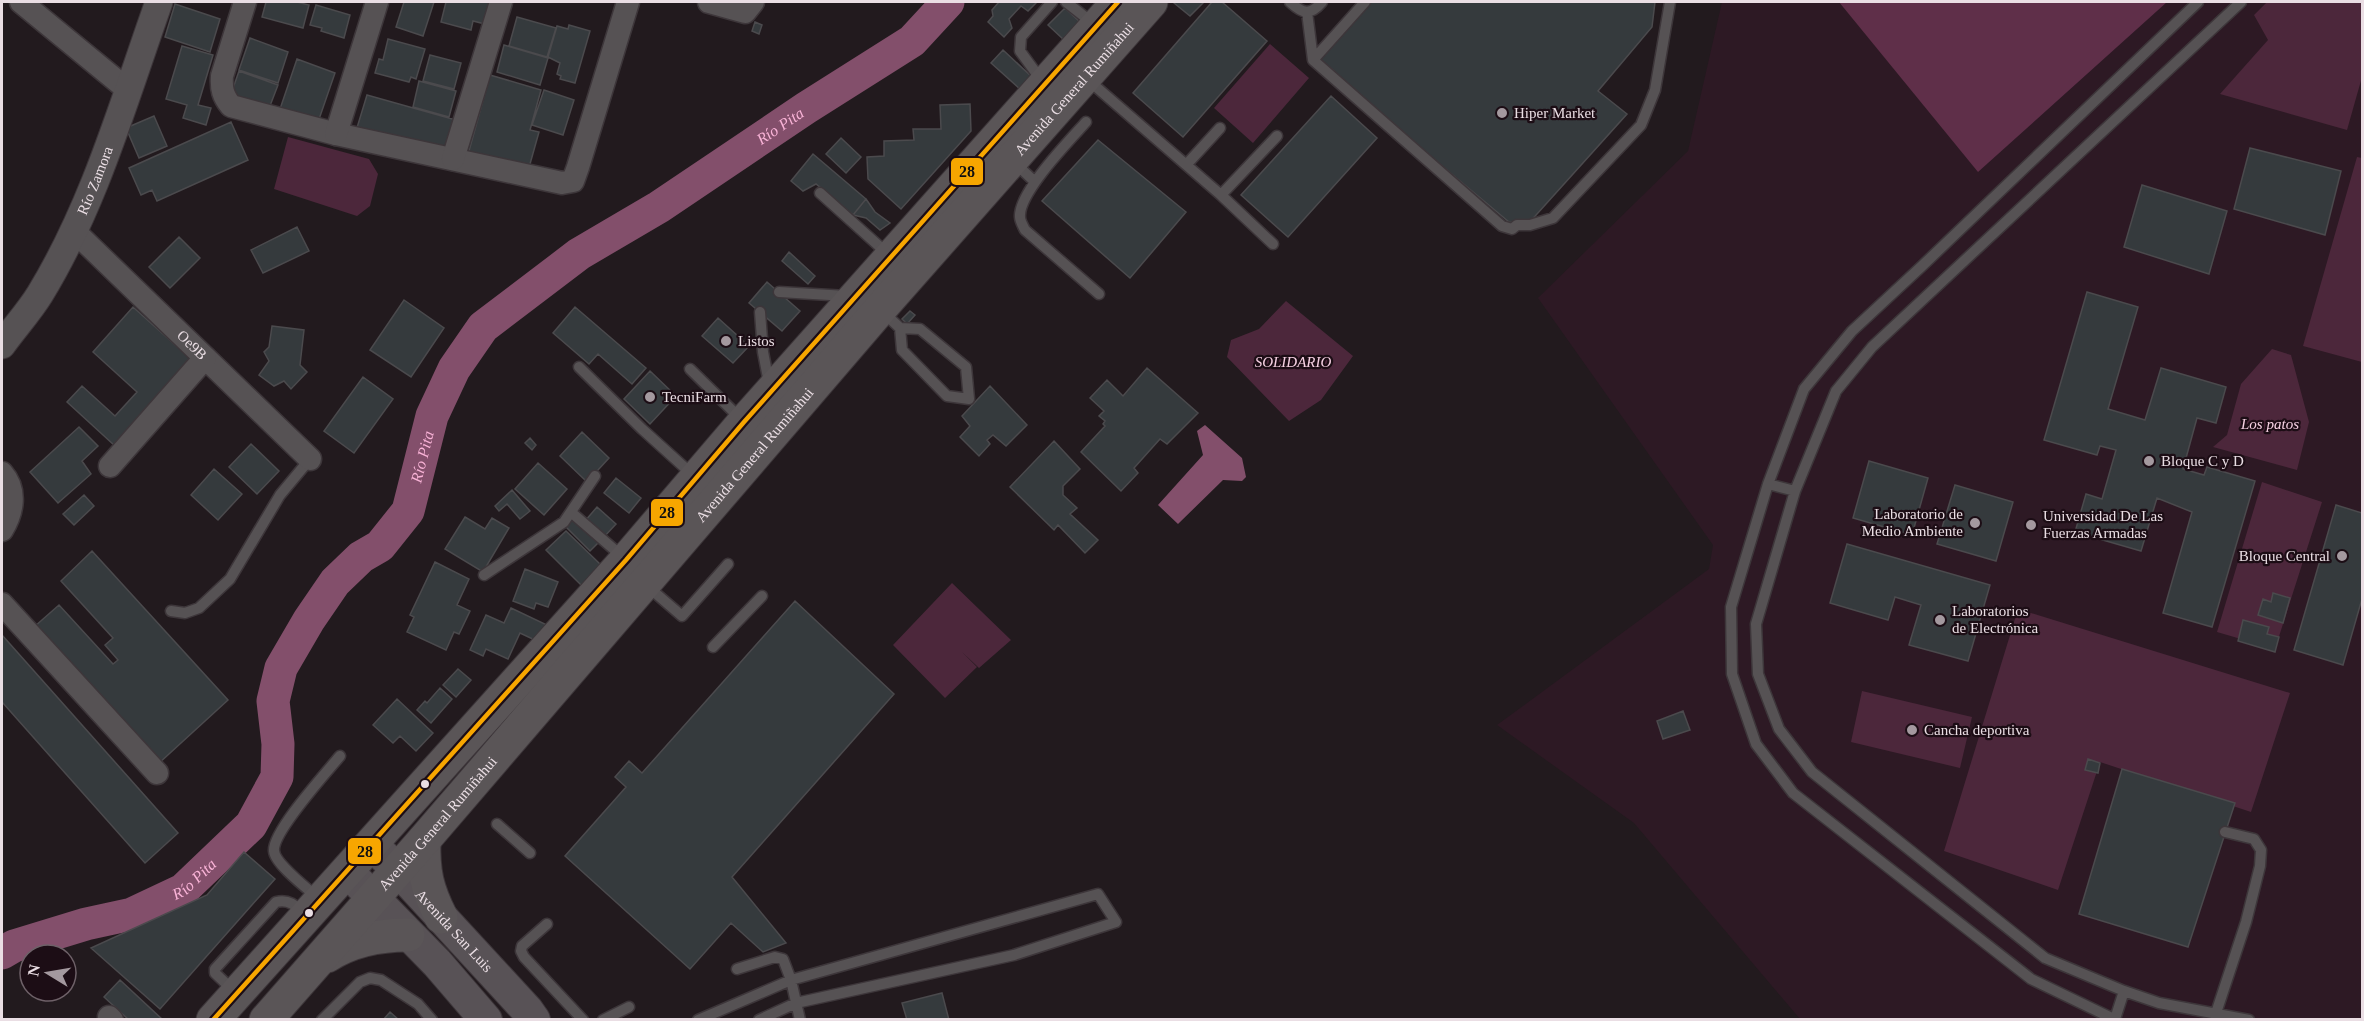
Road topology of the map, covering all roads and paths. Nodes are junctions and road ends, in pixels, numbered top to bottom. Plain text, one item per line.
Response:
1 (21, 2) edge
2 (159, 2) edge
3 (245, 2) edge
4 (377, 2) edge
5 (501, 2) edge
6 (628, 2) edge
7 (708, 2) edge
8 (753, 2) edge
9 (1053, 2) edge
10 (1066, 2) edge
11 (1118, 2) edge
12 (1151, 2) edge
13 (1290, 2) edge
14 (1322, 2) edge
15 (1365, 2) edge
16 (1670, 2) edge
17 (2198, 2) edge
18 (2241, 2) edge
19 (1306, 12) junction
20 (1096, 26) junction
21 (1313, 60) junction
22 (1085, 77) junction
23 (1044, 84) junction
24 (128, 90) junction
25 (1086, 122) dead end
26 (1220, 128) dead end
27 (336, 134) junction
28 (1277, 136) dead end
29 (453, 159) junction
30 (1011, 160) junction
31 (1187, 164) junction
32 (1035, 182) junction
33 (820, 193) dead end
34 (1221, 195) junction
35 (74, 231) junction
36 (1273, 244) dead end
37 (892, 257) junction
38 (779, 292) dead end
39 (1099, 294) dead end
40 (879, 311) junction
41 (760, 312) dead end
42 (2, 345) edge
43 (205, 358) junction
44 (579, 367) dead end
45 (690, 369) dead end
46 (771, 393) junction
47 (744, 422) junction
48 (310, 459) joint
49 (110, 466) dead end
50 (2, 473) edge
51 (595, 476) dead end
52 (696, 478) junction
53 (1768, 484) junction
54 (1795, 491) junction
55 (572, 513) junction
56 (2, 530) edge
57 (728, 564) dead end
58 (635, 572) junction
59 (484, 574) dead end
60 (762, 596) dead end
61 (2, 604) edge
62 (171, 611) dead end
63 (713, 647) dead end
64 (340, 756) dead end
65 (157, 773) dead end
66 (497, 824) dead end
67 (2225, 832) dead end
68 (424, 840) junction
69 (371, 844) junction
70 (530, 852) dead end
71 (398, 870) junction
72 (347, 871) junction
73 (373, 898) junction
74 (314, 908) junction
75 (441, 917) junction
76 (547, 924) dead end
77 (408, 935) junction
78 (318, 961) junction
79 (737, 969) dead end
80 (791, 980) junction
81 (2124, 991) junction
82 (796, 1003) junction
83 (629, 1007) dead end
84 (2216, 1013) junction
85 (2116, 1019) edge
86 (213, 1020) edge
87 (266, 1020) edge
88 (322, 1020) edge
89 (432, 1020) edge
90 (486, 1020) edge
91 (534, 1020) edge
92 (583, 1020) edge
93 (603, 1020) edge
94 (698, 1020) edge
95 (759, 1020) edge
96 (800, 1020) edge
97 (2249, 1020) edge

1 - 24 street
2 - 24 street, Río Zamora
3 - 27 street
4 - 27 street
5 - 29 street
6 - 29 street
7 - 8 street
9 - 23 lane
10 - 20 lane
11 - 20 highway, Avenida General Rumiñahui
12 - 22 highway, Avenida General Rumiñahui
13 - 19 lane
14 - 19 lane
15 - 21 lane
16 - 21 lane
17 - 53 lane
18 - 54 lane
19 - 21 lane
20 - 23 highway, Avenida General Rumiñahui
22 - 30 highway, Avenida General Rumiñahui
22 - 31 lane
23 - 37 highway, Avenida General Rumiñahui
24 - 35 street, Río Zamora
25 - 32 lane
26 - 31 lane
27 - 29 street
28 - 34 lane
30 - 32 lane
30 - 40 highway, Avenida General Rumiñahui
31 - 34 lane
32 - 39 lane
33 - 37 lane
34 - 36 lane
35 - 42 street, Río Zamora
35 - 43 street, Oe9B
37 - 40 highway, Avenida General Rumiñahui
38 - 40 lane
40 - 40 lane
40 - 46 highway, Avenida General Rumiñahui
40 - 58 highway, Avenida General Rumiñahui
41 - 46 lane
43 - 48 street, Oe9B
43 - 49 street
44 - 52 lane
45 - 47 lane
46 - 47 highway, Avenida General Rumiñahui
47 - 52 highway, Avenida General Rumiñahui
48 - 62 lane
50 - 56 street
51 - 55 lane
52 - 58 highway, Avenida General Rumiñahui
53 - 54 lane
53 - 85 lane
54 - 81 lane
55 - 58 lane
55 - 59 lane
57 - 58 lane
58 - 68 highway, Avenida General Rumiñahui
58 - 69 highway, Avenida General Rumiñahui
60 - 63 lane
61 - 65 street
64 - 74 lane
66 - 70 lane
67 - 84 lane
68 - 71 highway, Avenida General Rumiñahui
68 - 75 highway
69 - 71 main road, Avenida San Luis
69 - 72 highway, Avenida General Rumiñahui
71 - 73 highway, Avenida General Rumiñahui
71 - 75 main road, Avenida San Luis
72 - 73 main road
72 - 74 highway, Avenida General Rumiñahui
73 - 77 main road
73 - 78 highway, Avenida General Rumiñahui
74 - 86 highway, Avenida General Rumiñahui
75 - 91 main road, Avenida San Luis
76 - 92 lane
77 - 78 highway
77 - 90 main road
78 - 87 highway, Avenida General Rumiñahui
79 - 80 lane
80 - 82 lane
80 - 82 lane
80 - 94 lane
81 - 84 lane
81 - 85 lane
82 - 95 lane
82 - 96 lane
83 - 93 lane
84 - 97 lane
88 - 89 lane

